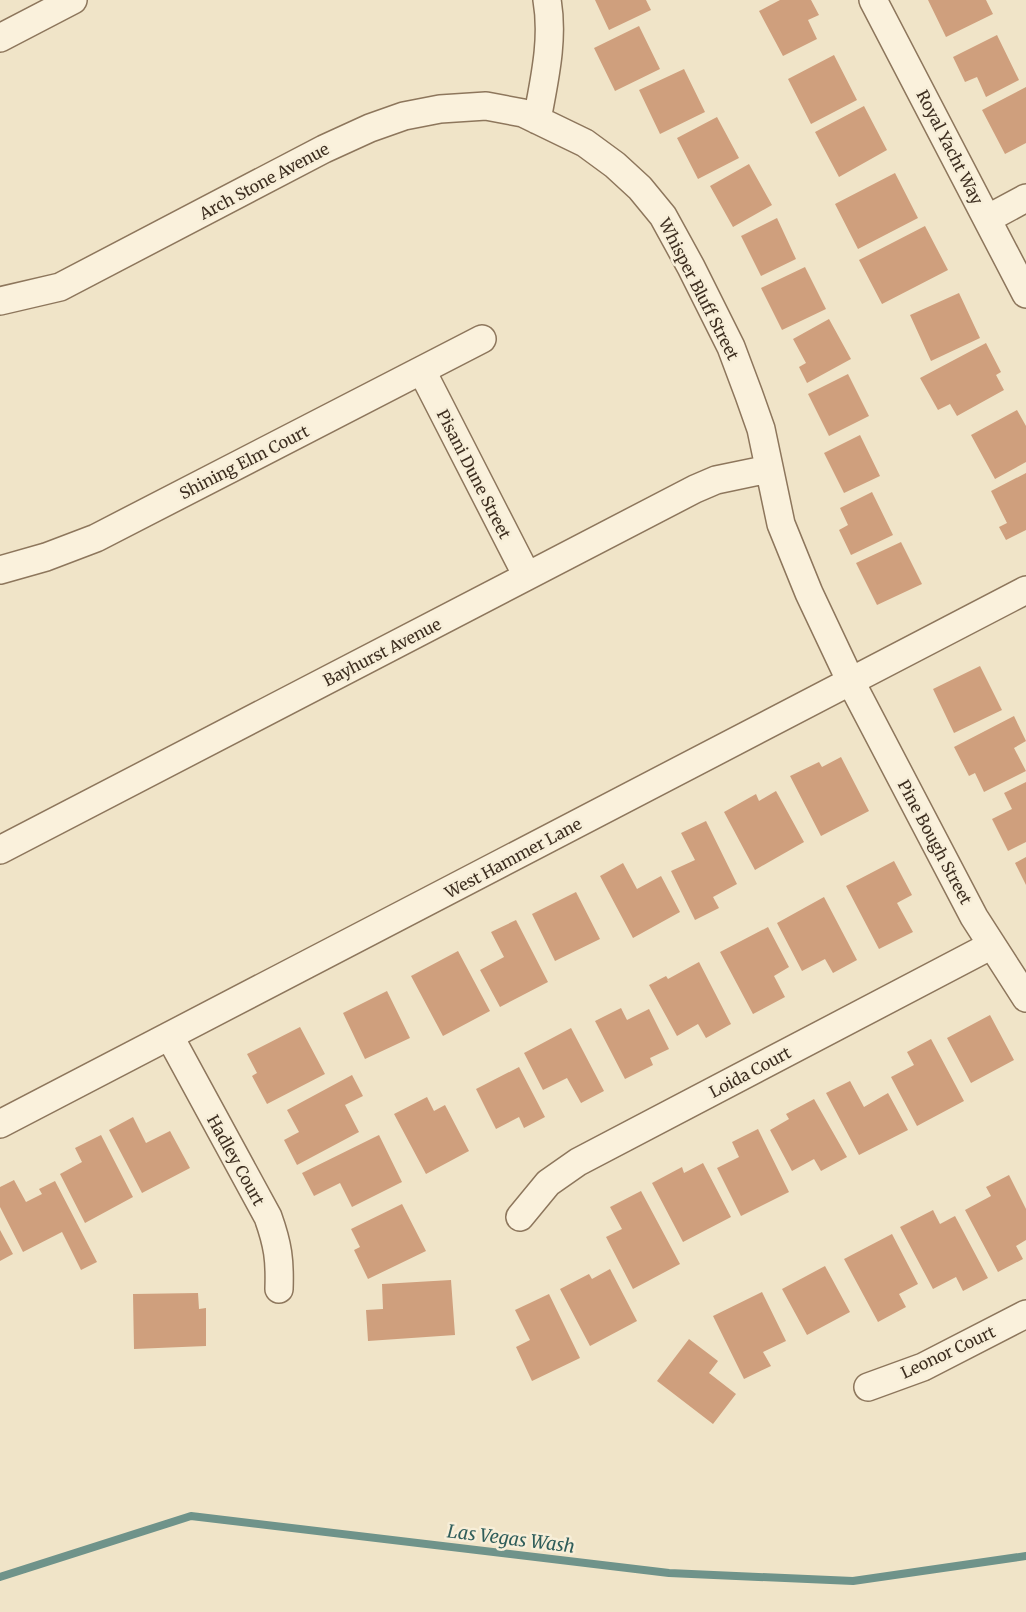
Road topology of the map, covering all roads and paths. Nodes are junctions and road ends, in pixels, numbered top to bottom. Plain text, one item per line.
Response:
1 (73, 0) edge
2 (548, 0) edge
3 (873, 0) edge
4 (0, 38) edge
5 (537, 120) junction
6 (1026, 198) edge
7 (987, 219) junction
8 (1026, 294) edge
9 (0, 300) edge
10 (482, 339) dead end
11 (422, 371) junction
12 (769, 468) junction
13 (0, 570) edge
14 (527, 576) junction
15 (1026, 590) edge
16 (851, 682) junction
17 (0, 850) edge
18 (992, 945) junction
19 (1026, 998) edge
20 (170, 1037) junction
21 (0, 1124) edge
22 (520, 1217) dead end
23 (279, 1289) dead end
24 (1026, 1314) edge
25 (868, 1387) dead end

1 - 4 street
2 - 5 street
3 - 7 street, Royal Yacht Way
5 - 9 street, Arch Stone Avenue
5 - 12 street, Whisper Bluff Street
6 - 7 street
7 - 8 street, Royal Yacht Way
10 - 11 street, Shining Elm Court
11 - 13 street, Shining Elm Court
11 - 14 street, Pisani Dune Street
12 - 14 street, Bayhurst Avenue
12 - 16 street, Whisper Bluff Street
14 - 17 street, Bayhurst Avenue
15 - 16 street, West Hammer Lane
16 - 18 street, Pine Bough Street
16 - 20 street, West Hammer Lane
18 - 19 street, Pine Bough Street
18 - 22 street, Loida Court
20 - 21 street, West Hammer Lane
20 - 23 street, Hadley Court
24 - 25 street, Leonor Court

